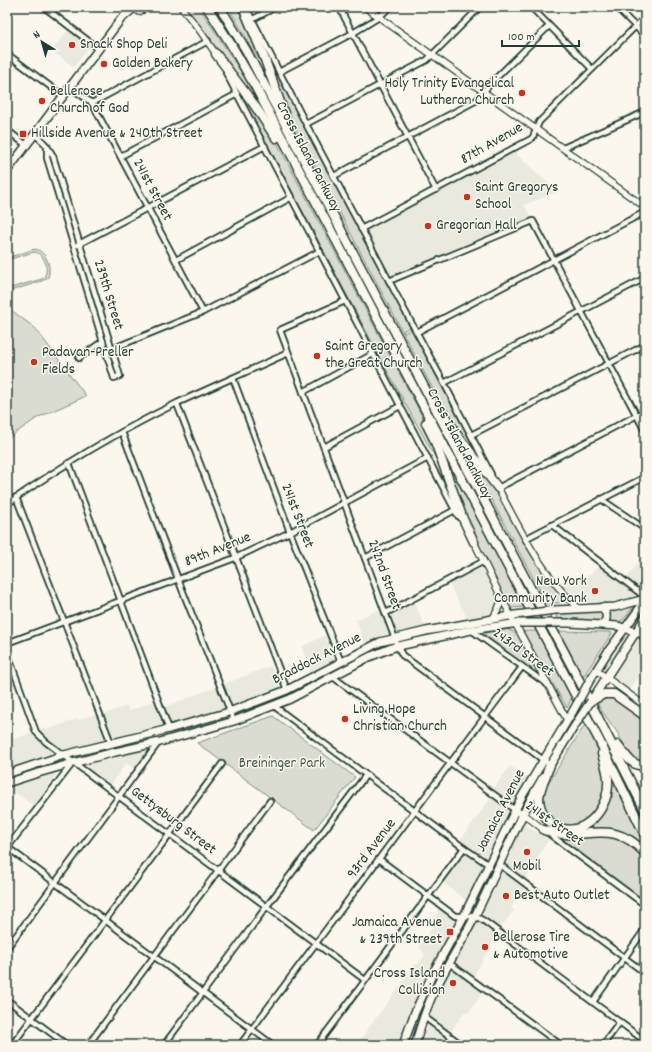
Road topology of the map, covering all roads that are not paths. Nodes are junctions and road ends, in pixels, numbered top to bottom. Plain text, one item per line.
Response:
1 (44, 7) edge
2 (132, 7) edge
3 (149, 7) edge
4 (181, 7) edge
5 (207, 7) edge
6 (220, 7) edge
7 (244, 7) edge
8 (276, 7) edge
9 (339, 7) edge
10 (365, 7) edge
11 (390, 7) edge
12 (480, 7) edge
13 (531, 7) edge
14 (616, 7) edge
15 (379, 17) junction
16 (645, 17) edge
17 (253, 19) junction
18 (549, 26) junction
19 (636, 26) junction
20 (353, 33) junction
21 (645, 36) edge
22 (208, 41) junction
23 (99, 49) junction
24 (7, 54) edge
25 (216, 54) junction
26 (432, 55) junction
27 (592, 69) junction
28 (279, 72) junction
29 (381, 84) junction
30 (70, 87) junction
31 (483, 92) junction
32 (237, 94) junction
33 (63, 96) junction
34 (92, 102) junction
35 (645, 112) edge
36 (306, 124) junction
37 (536, 129) junction
38 (7, 130) edge
39 (34, 134) junction
40 (290, 134) junction
41 (408, 137) junction
42 (26, 145) junction
43 (47, 146) junction
44 (264, 146) junction
45 (563, 148) junction
46 (121, 156) junction
47 (7, 171) edge
48 (334, 176) junction
49 (304, 179) junction
50 (436, 190) junction
51 (292, 198) junction
52 (645, 207) edge
53 (148, 208) junction
54 (645, 212) edge
55 (361, 229) junction
56 (80, 244) junction
57 (74, 247) junction
58 (320, 251) junction
59 (176, 260) junction
60 (555, 260) junction
61 (645, 278) edge
62 (389, 281) junction
63 (345, 300) junction
64 (582, 311) junction
65 (203, 312) junction
66 (417, 332) junction
67 (103, 342) junction
68 (645, 344) edge
69 (112, 349) junction
70 (106, 351) junction
71 (288, 353) junction
72 (373, 354) junction
73 (80, 358) dead end
74 (609, 363) junction
75 (407, 374) junction
76 (417, 374) junction
77 (233, 378) junction
78 (444, 383) junction
79 (303, 392) junction
80 (177, 404) junction
81 (400, 406) junction
82 (645, 411) edge
83 (637, 415) junction
84 (645, 431) edge
85 (122, 432) junction
86 (471, 435) junction
87 (324, 447) junction
88 (428, 458) junction
89 (69, 463) junction
90 (645, 476) edge
91 (498, 488) junction
92 (16, 497) junction
93 (601, 499) junction
94 (344, 503) junction
95 (7, 504) edge
96 (455, 510) junction
97 (552, 525) junction
98 (645, 529) edge
99 (290, 532) junction
100 (525, 539) junction
101 (474, 542) junction
102 (235, 558) junction
103 (365, 558) junction
104 (484, 561) junction
105 (178, 579) junction
106 (502, 599) junction
107 (645, 599) edge
108 (121, 600) junction
109 (602, 607) junction
110 (579, 609) junction
111 (386, 614) junction
112 (513, 615) junction
113 (493, 618) junction
114 (645, 618) edge
115 (64, 622) junction
116 (517, 624) junction
117 (603, 625) junction
118 (625, 628) junction
119 (471, 630) junction
120 (636, 632) junction
121 (394, 638) junction
122 (645, 638) edge
123 (7, 643) edge
124 (398, 646) junction
125 (7, 652) edge
126 (341, 662) junction
127 (522, 667) junction
128 (596, 670) junction
129 (333, 677) junction
130 (606, 677) junction
131 (550, 687) junction
132 (287, 690) junction
133 (595, 697) junction
134 (645, 705) edge
135 (274, 706) junction
136 (229, 712) junction
137 (645, 716) edge
138 (485, 717) junction
139 (568, 720) junction
140 (234, 721) junction
141 (601, 722) junction
142 (169, 729) junction
143 (598, 738) junction
144 (160, 742) junction
145 (111, 743) junction
146 (64, 755) junction
147 (546, 762) junction
148 (73, 763) junction
149 (222, 764) dead end
150 (451, 764) junction
151 (645, 766) edge
152 (7, 774) edge
153 (366, 775) junction
154 (7, 783) edge
155 (119, 796) junction
156 (270, 801) dead end
157 (515, 810) junction
158 (645, 810) edge
159 (415, 812) junction
160 (522, 815) junction
161 (544, 830) junction
162 (170, 834) junction
163 (645, 835) edge
164 (7, 847) edge
165 (464, 848) junction
166 (645, 853) edge
167 (379, 859) junction
168 (499, 864) junction
169 (489, 865) junction
170 (219, 870) junction
171 (55, 883) junction
172 (428, 896) junction
173 (645, 905) edge
174 (266, 906) junction
175 (464, 916) junction
176 (475, 916) junction
177 (105, 920) junction
178 (645, 929) edge
179 (316, 943) junction
180 (7, 948) edge
181 (154, 956) junction
182 (624, 958) junction
183 (449, 963) junction
184 (645, 973) edge
185 (365, 980) junction
186 (203, 993) junction
187 (7, 1000) edge
188 (593, 1002) junction
189 (423, 1016) junction
190 (32, 1018) junction
191 (620, 1022) junction
192 (252, 1030) junction
193 (645, 1041) edge
194 (12, 1045) edge
195 (67, 1045) edge
196 (88, 1045) edge
197 (164, 1045) edge
198 (240, 1045) edge
199 (272, 1045) edge
200 (316, 1045) edge
201 (403, 1045) edge
202 (415, 1045) edge
203 (462, 1045) edge
204 (561, 1045) edge
205 (604, 1045) edge

1 - 23 street
2 - 3 street
2 - 23 main road
4 - 22 street
5 - 49 highway, Cross Island Parkway
6 - 40 highway, Cross Island Parkway
7 - 17 street, Cross Island Parkway
7 - 40 highway
8 - 17 street
9 - 20 street
10 - 15 street
11 - 15 street
12 - 26 street
13 - 18 street
14 - 19 street
15 - 20 street
15 - 26 street
16 - 19 street, 87th Avenue
17 - 28 street, Cross Island Parkway
18 - 27 street
18 - 31 street
19 - 21 street
19 - 27 street, 87th Avenue
20 - 28 street
20 - 29 street
22 - 25 street
22 - 34 street
23 - 30 main road
24 - 33 street
25 - 32 street
25 - 49 highway
26 - 29 street
26 - 31 street
27 - 37 street, 87th Avenue
28 - 36 street, Cross Island Parkway
29 - 36 street
29 - 41 street
30 - 33 main road
30 - 34 street, 241st Street
31 - 37 street
31 - 41 street
32 - 44 street
32 - 46 street
33 - 39 main road
34 - 46 street, 241st Street
35 - 45 street
36 - 48 street, Cross Island Parkway
37 - 45 street
37 - 50 street, 87th Avenue
38 - 42 street
39 - 42 main road
39 - 43 street, 239th Street
40 - 76 highway, Cross Island Parkway
41 - 48 street
41 - 50 street
42 - 47 main road
43 - 56 street, 239th Street
43 - 57 street, 239th Street
44 - 51 street
44 - 53 street
45 - 52 street
46 - 53 street, 241st Street
48 - 55 street, Cross Island Parkway
49 - 75 highway, Cross Island Parkway
50 - 55 street, 87th Avenue
51 - 58 street
51 - 59 street
53 - 56 street
53 - 59 street, 241st Street
54 - 60 street
55 - 62 street, Cross Island Parkway
56 - 57 street
56 - 69 street, 239th Street
57 - 67 street, 239th Street
58 - 63 street
58 - 65 street
59 - 65 street, 241st Street
60 - 62 street
60 - 64 street
60 - 66 street
61 - 64 street
62 - 66 street, Cross Island Parkway
63 - 71 street, 242nd Street
63 - 72 street
64 - 74 street
64 - 78 street
65 - 69 street
66 - 78 street, Cross Island Parkway
67 - 70 street, 239th Street
67 - 73 street
68 - 74 street
69 - 70 street
69 - 70 street, 239th Street
71 - 77 street
71 - 79 street, 242nd Street
72 - 79 street
72 - 81 street
74 - 83 street
74 - 86 street
75 - 101 highway
75 - 143 highway, Cross Island Parkway
76 - 91 highway
76 - 141 highway, Cross Island Parkway
77 - 80 street
77 - 99 street, 241st Street
78 - 86 street, Cross Island Parkway
79 - 87 street, 242nd Street
80 - 85 street
80 - 102 street
81 - 87 street
81 - 88 street
82 - 83 street
83 - 84 street
83 - 91 street
85 - 89 street
85 - 105 street
86 - 91 street, Cross Island Parkway
87 - 94 street, 242nd Street
88 - 94 street, 89th Avenue
88 - 96 street
89 - 92 street
89 - 108 street
90 - 93 street
91 - 100 street, Cross Island Parkway
92 - 95 street
92 - 115 street
93 - 97 street
93 - 98 street
94 - 99 street, 89th Avenue
94 - 103 street, 242nd Street
96 - 101 street
96 - 103 street
97 - 100 street
97 - 107 street
99 - 102 street, 89th Avenue
99 - 126 street, 241st Street
100 - 110 street, Cross Island Parkway
101 - 104 street
102 - 105 street, 89th Avenue
102 - 132 street
103 - 111 street, 242nd Street
104 - 106 street
104 - 111 street
105 - 108 street, 89th Avenue
105 - 136 street
106 - 112 street
106 - 113 street
107 - 109 main road, Braddock Avenue
107 - 118 main road, Jamaica Avenue
108 - 115 street, 89th Avenue
108 - 142 street
109 - 110 main road, Braddock Avenue
109 - 117 main road
110 - 112 main road, Braddock Avenue, bridge
111 - 121 street, 242nd Street
112 - 113 main road, Braddock Avenue
112 - 116 street
113 - 121 main road, Braddock Avenue
114 - 120 main road, Jamaica Avenue
115 - 123 street, 89th Avenue
115 - 145 street
116 - 117 main road, Braddock Avenue, bridge
116 - 119 main road, Braddock Avenue
116 - 131 street
117 - 118 main road, Braddock Avenue
118 - 120 main road, Braddock Avenue
118 - 128 main road, Jamaica Avenue
119 - 124 main road, Braddock Avenue
119 - 127 street, 243rd Street
120 - 122 street
120 - 130 main road, Jamaica Avenue
121 - 124 street, 242nd Street
121 - 126 main road, Braddock Avenue
124 - 129 main road, Braddock Avenue
124 - 138 street, 242nd Street
125 - 146 street, Gettysburg Street
126 - 132 main road, Braddock Avenue
127 - 131 street, 243rd Street
127 - 138 street, 93rd Avenue
128 - 130 street
128 - 139 main road, Jamaica Avenue, bridge
129 - 135 main road, Braddock Avenue
129 - 150 street, 241st Street
130 - 133 main road, Jamaica Avenue
130 - 134 street
131 - 139 street, 243rd Street
132 - 136 main road, Braddock Avenue
133 - 137 highway
133 - 147 main road, Jamaica Avenue, bridge
135 - 140 main road, Braddock Avenue
135 - 153 street
136 - 140 street
136 - 142 main road, Braddock Avenue
138 - 147 street, 242nd Street
138 - 150 street, 93rd Avenue
139 - 147 main road, Jamaica Avenue
140 - 144 main road, Braddock Avenue
141 - 151 highway
141 - 158 highway, Cross Island Parkway
142 - 145 main road, Braddock Avenue
143 - 147 highway
143 - 163 highway, Cross Island Parkway
144 - 148 main road, Braddock Avenue
144 - 155 street
145 - 146 main road, Braddock Avenue
146 - 148 street, Gettysburg Street
146 - 152 main road, Braddock Avenue
147 - 157 main road, Jamaica Avenue
147 - 160 main road, Jamaica Avenue
148 - 154 main road, Braddock Avenue
148 - 155 street, Gettysburg Street
148 - 164 street
149 - 162 street
150 - 157 street, 241st Street
150 - 159 street, 93rd Avenue
153 - 159 street
153 - 174 street
155 - 162 street, Gettysburg Street
155 - 171 street
156 - 170 street
157 - 160 street, 241st Street
157 - 169 main road, Jamaica Avenue
159 - 165 street
159 - 167 street, 93rd Avenue
160 - 161 street, 241st Street
160 - 168 main road, Jamaica Avenue
161 - 166 highway
161 - 173 street, 241st Street
162 - 170 street, Gettysburg Street
162 - 177 street
164 - 171 street
165 - 169 street
165 - 172 street
167 - 172 street
167 - 179 street, 93rd Avenue
168 - 176 main road, Jamaica Avenue
168 - 182 street
169 - 175 main road, Jamaica Avenue
170 - 174 street, Gettysburg Street
170 - 181 street
171 - 177 street
171 - 180 street
172 - 175 street
172 - 185 street
174 - 179 street, Gettysburg Street
174 - 186 street
175 - 176 street
175 - 201 main road, Jamaica Avenue
176 - 183 main road, Jamaica Avenue
176 - 188 street
177 - 181 street
177 - 190 street
178 - 182 street
179 - 185 street, Gettysburg Street
179 - 192 street, 93rd Avenue
181 - 186 street
181 - 196 street
182 - 184 street
182 - 188 street
183 - 189 main road, Jamaica Avenue
183 - 204 street
185 - 200 street
186 - 192 street
186 - 197 street
187 - 190 street
188 - 191 street
189 - 202 main road, Jamaica Avenue
189 - 203 street
190 - 194 street
190 - 195 street
191 - 193 street
191 - 205 street
192 - 198 street, 93rd Avenue
192 - 199 street

